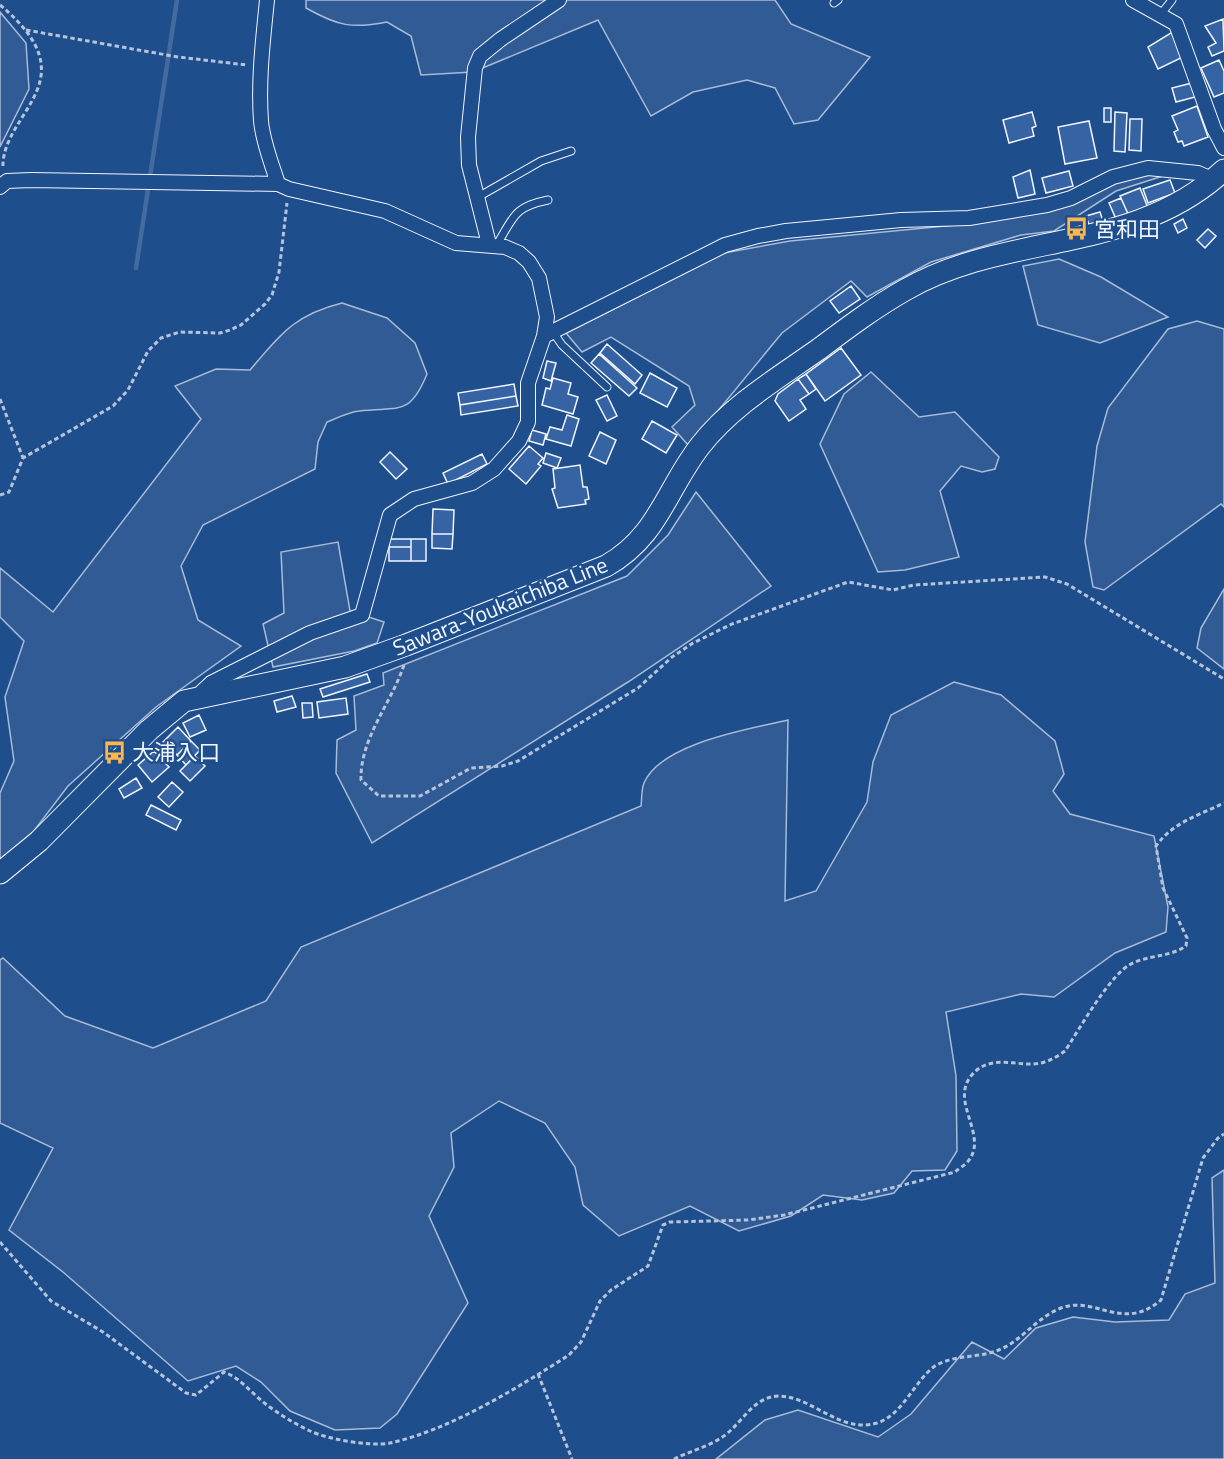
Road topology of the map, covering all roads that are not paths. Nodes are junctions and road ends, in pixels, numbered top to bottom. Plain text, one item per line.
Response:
1 (267, 0) edge
2 (558, 0) edge
3 (1133, 0) edge
4 (1173, 0) edge
5 (1161, 14) junction
6 (1224, 148) edge
7 (572, 151) dead end
8 (1219, 175) edge
9 (4, 184) edge
10 (284, 186) junction
11 (478, 196) junction
12 (548, 200) dead end
13 (493, 245) junction
14 (548, 334) junction
15 (607, 387) dead end
16 (196, 697) junction
17 (0, 873) edge

1 - 10 street
2 - 11 street
3 - 5 street
4 - 5 lane
5 - 6 street
7 - 11 lane
8 - 14 street
8 - 16 main road, Sawara-Youkaichiba Line
9 - 10 street
10 - 13 street
11 - 13 street
12 - 13 lane
13 - 14 street
14 - 15 lane
14 - 16 street
16 - 17 main road, Sawara-Youkaichiba Line

